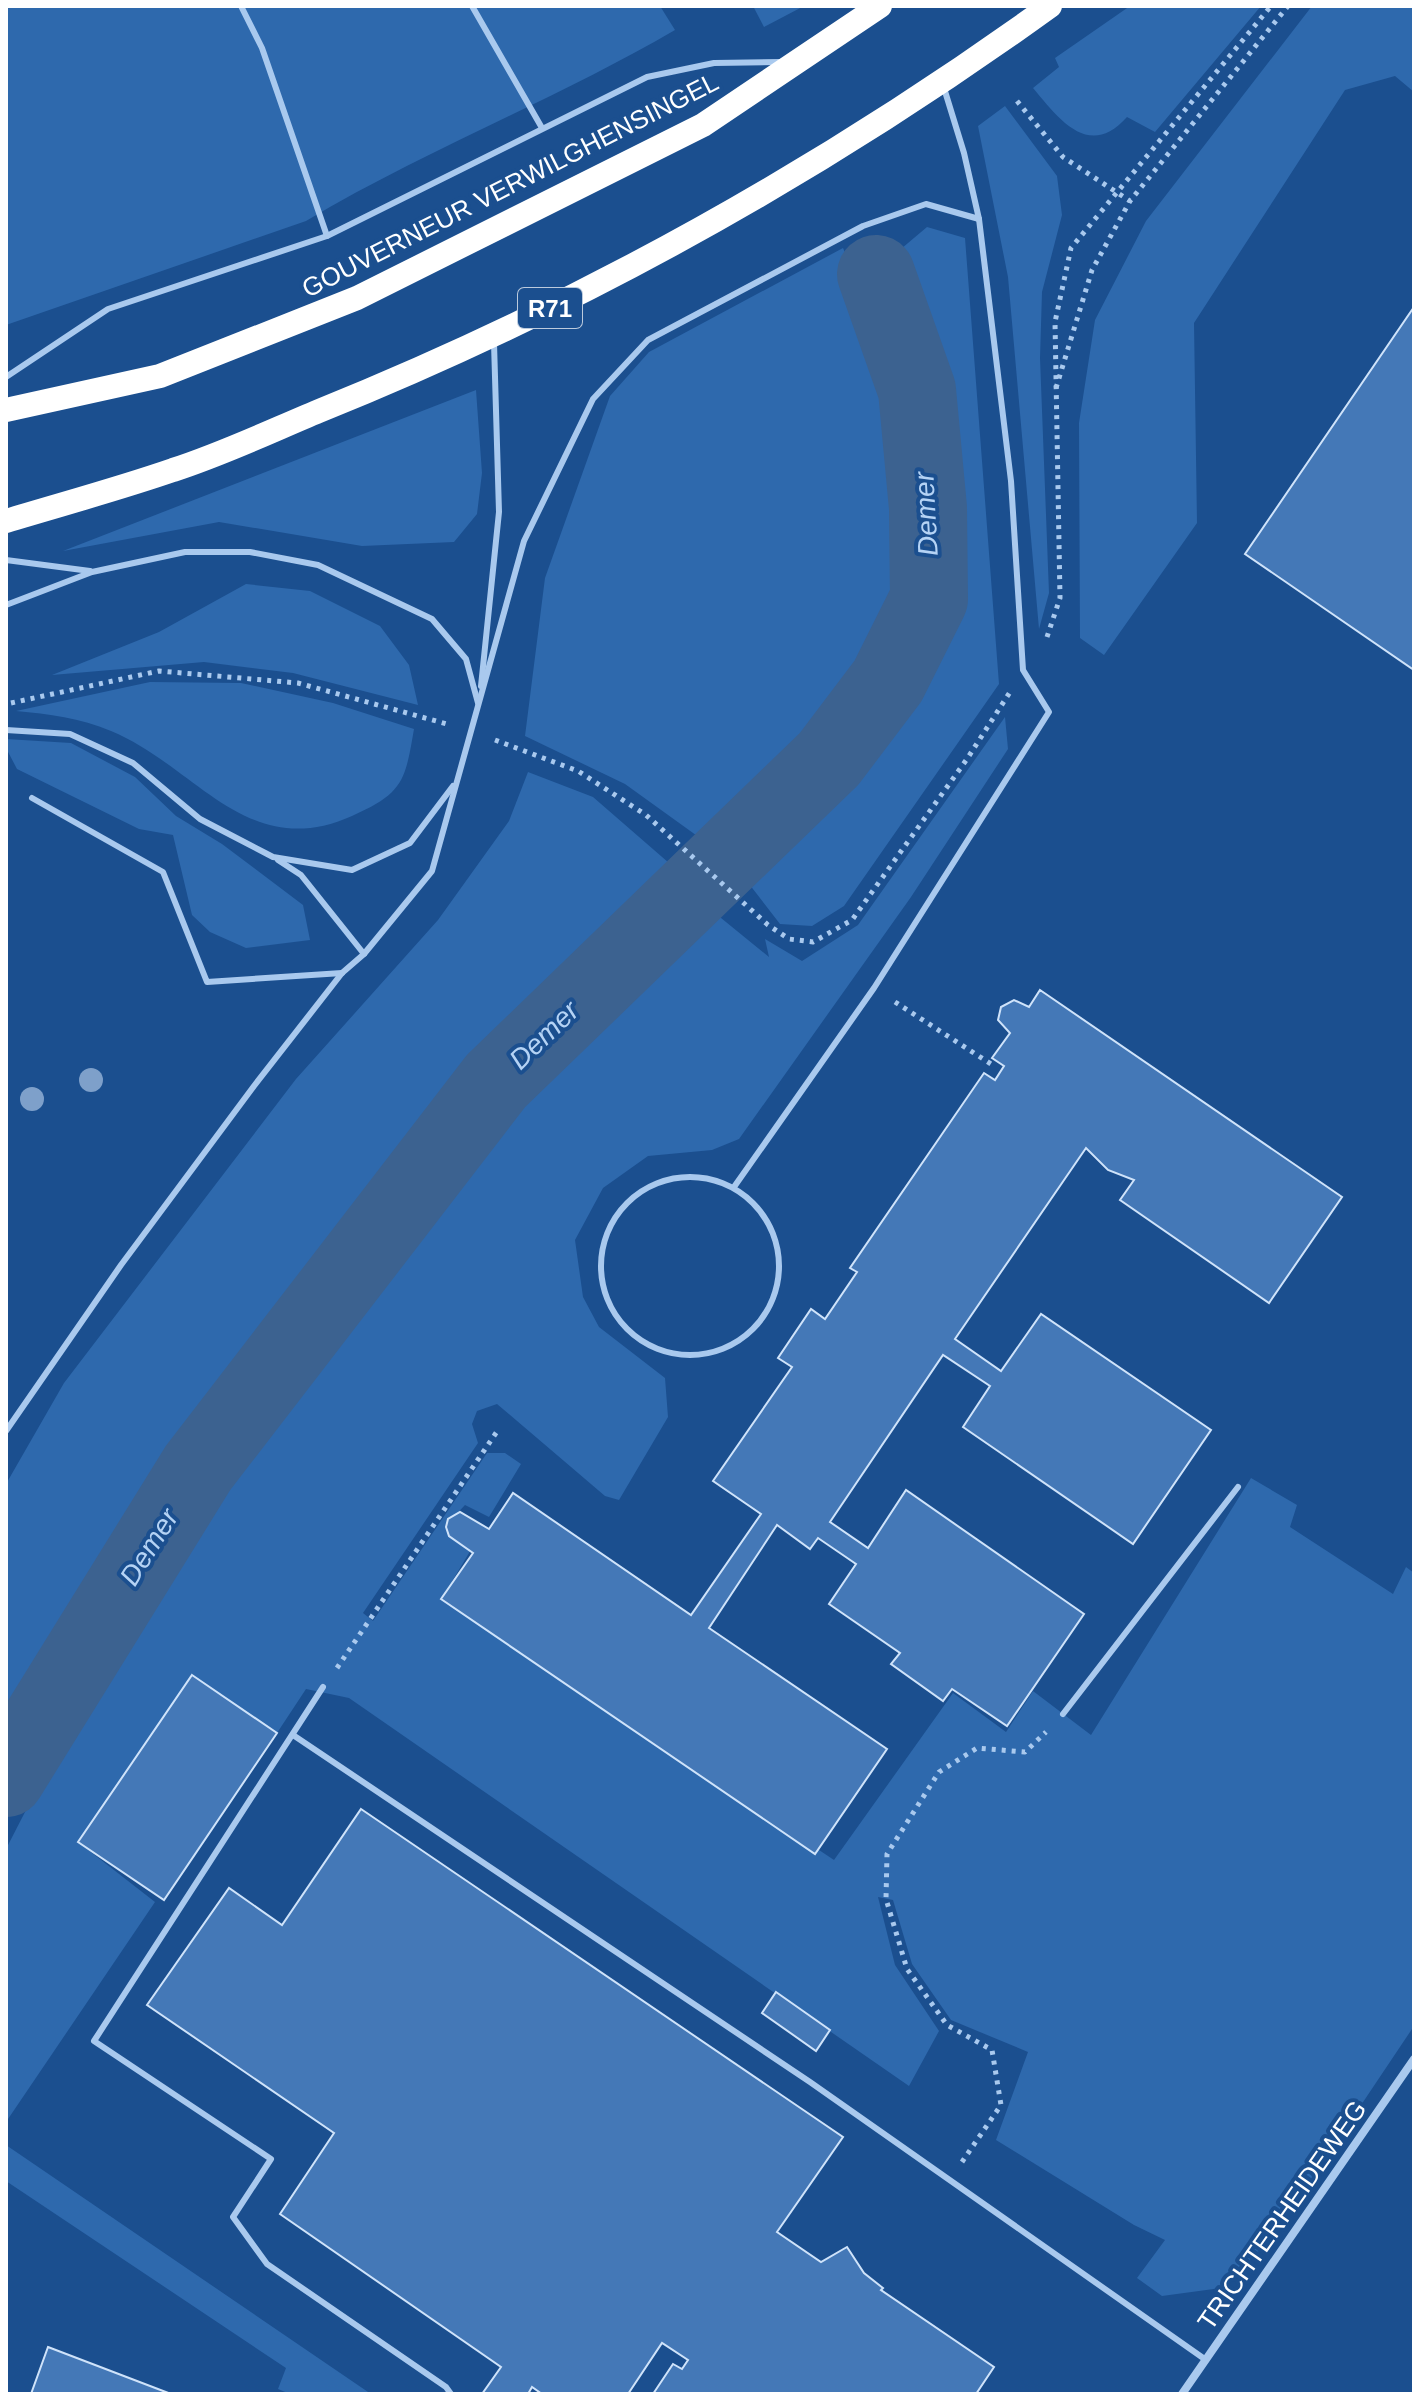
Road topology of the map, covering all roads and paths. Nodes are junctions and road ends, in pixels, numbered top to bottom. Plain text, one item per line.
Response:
1 (241, 6) edge
2 (472, 6) edge
3 (880, 6) edge
4 (1050, 6) edge
5 (1271, 6) edge
6 (1288, 6) edge
7 (800, 62) junction
8 (943, 84) junction
9 (1017, 101) dead end
10 (542, 128) junction
11 (1116, 194) junction
12 (1130, 201) junction
13 (979, 219) junction
14 (327, 236) junction
15 (494, 334) junction
16 (6, 377) edge
17 (1054, 397) junction
18 (6, 410) edge
19 (6, 521) edge
20 (6, 560) edge
21 (92, 572) junction
22 (6, 605) edge
23 (1023, 670) junction
24 (6, 704) edge
25 (479, 706) junction
26 (6, 730) edge
27 (474, 732) junction
28 (455, 783) junction
29 (32, 798) dead end
30 (273, 857) junction
31 (364, 954) junction
32 (342, 973) junction
33 (874, 988) junction
34 (991, 1064) dead end
35 (734, 1187) junction
36 (498, 1430) dead end
37 (6, 1431) edge
38 (1238, 1487) dead end
39 (323, 1687) joint
40 (1063, 1714) joint
41 (293, 1735) junction
42 (1414, 2059) edge
43 (980, 2135) dead end
44 (1206, 2360) junction
45 (451, 2394) edge
46 (1182, 2394) edge

1 - 14 lane
2 - 10 lane
3 - 7 highway, GOUVERNEUR VERWILGHENSINGEL
4 - 8 highway, R71
5 - 11 path
6 - 12 path
7 - 10 lane
7 - 18 highway, GOUVERNEUR VERWILGHENSINGEL
8 - 13 lane
8 - 15 highway, R71
9 - 11 path
10 - 14 lane
11 - 12 path
11 - 17 path
12 - 17 path
13 - 23 lane
13 - 25 lane
14 - 16 lane
15 - 19 highway, R71
15 - 25 lane
17 - 23 path
20 - 21 lane
21 - 22 lane
21 - 25 lane
23 - 27 path
23 - 33 lane
24 - 27 path
25 - 27 lane
26 - 30 lane
27 - 28 lane
28 - 30 lane
28 - 31 lane
29 - 32 lane
30 - 31 lane
31 - 32 lane
32 - 37 lane
33 - 34 path
33 - 35 lane
35 - 35 lane
36 - 39 path
38 - 40 lane
39 - 41 lane
40 - 43 path
41 - 44 lane
41 - 45 lane
42 - 44 street, TRICHTERHEIDEWEG
44 - 46 street, TRICHTERHEIDEWEG

